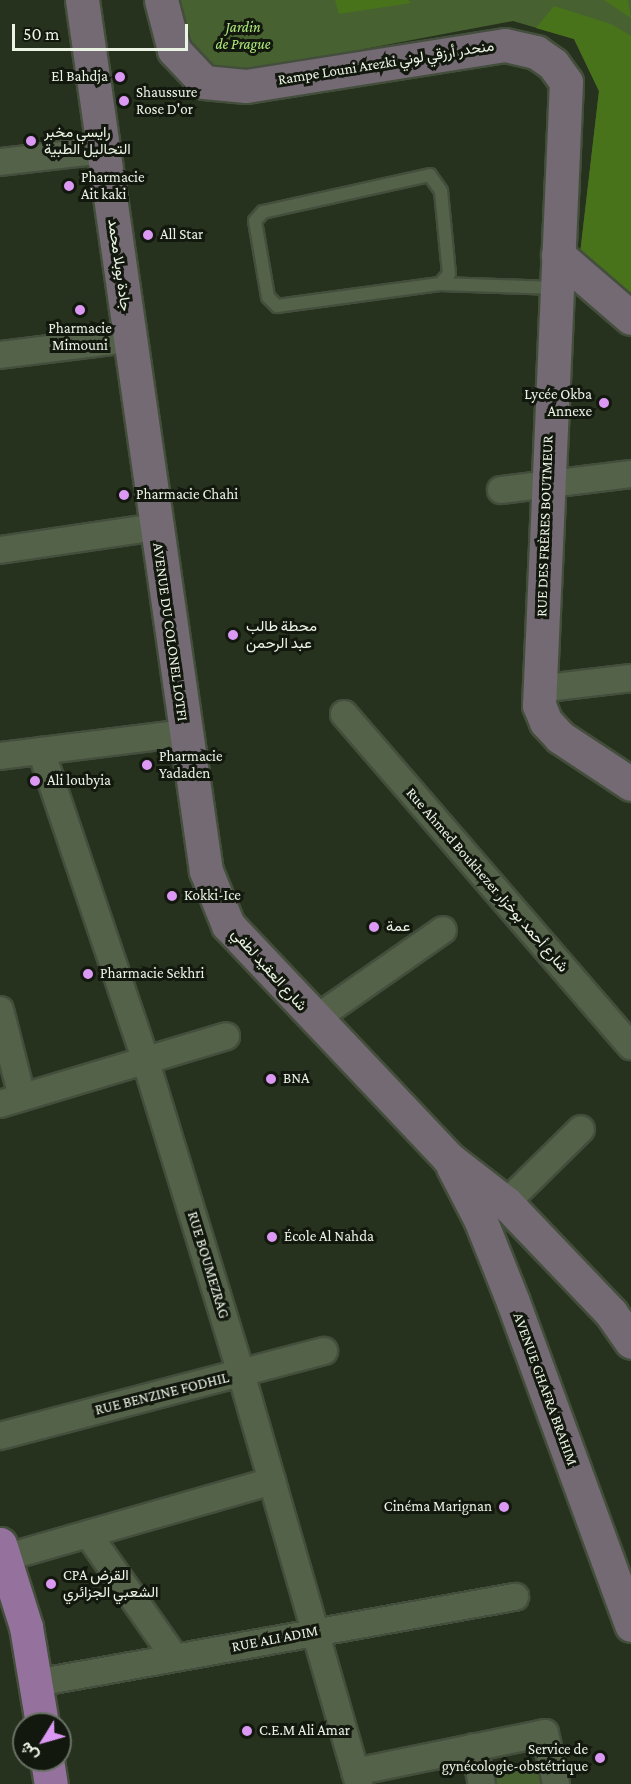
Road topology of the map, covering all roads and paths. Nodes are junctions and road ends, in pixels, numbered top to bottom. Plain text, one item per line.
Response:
1 (82, 0) edge
2 (161, 0) edge
3 (103, 150) junction
4 (0, 162) edge
5 (558, 255) junction
6 (440, 284) junction
7 (556, 288) junction
8 (631, 318) edge
9 (129, 339) junction
10 (0, 355) edge
11 (631, 474) edge
12 (547, 485) junction
13 (501, 490) dead end
14 (156, 531) junction
15 (0, 550) edge
16 (631, 678) edge
17 (538, 689) junction
18 (344, 714) dead end
19 (184, 733) junction
20 (41, 751) junction
21 (0, 756) edge
22 (631, 784) edge
23 (443, 930) dead end
24 (0, 1010) edge
25 (314, 1020) junction
26 (226, 1035) dead end
27 (631, 1046) edge
28 (145, 1059) junction
29 (11, 1101) edge
30 (581, 1129) dead end
31 (448, 1158) junction
32 (506, 1203) junction
33 (631, 1342) edge
34 (324, 1351) dead end
35 (241, 1373) junction
36 (0, 1436) edge
37 (272, 1481) junction
38 (88, 1534) junction
39 (2, 1551) edge
40 (514, 1597) dead end
41 (631, 1625) edge
42 (315, 1631) junction
43 (175, 1658) junction
44 (36, 1683) junction
45 (40, 1712) edge
46 (474, 1747) junction
47 (357, 1778) edge
48 (482, 1784) edge
49 (556, 1784) edge

1 - 3 street, جادة بوبلا محمد
2 - 5 street, Rampe Louni Arezki منحدر أرزقي لوني
3 - 4 street
3 - 9 street, جادة بوبلا محمد
5 - 7 street, RUE DES FRÈRES BOUTMEUR
5 - 8 street
6 - 6 lane
6 - 7 lane
7 - 12 street, RUE DES FRÈRES BOUTMEUR
9 - 10 street
9 - 14 street, جادة بوبلا محمد
11 - 12 street
12 - 13 street
12 - 17 street, RUE DES FRÈRES BOUTMEUR
14 - 15 street
14 - 19 street, AVENUE DU COLONEL LOTFI
16 - 17 street
17 - 22 street, RUE DES FRÈRES BOUTMEUR
18 - 27 street, Rue Ahmed Boukhezer شارع أحمد بوخزار
19 - 20 street
19 - 25 street, شارع العقيد لطفي
20 - 21 street
20 - 28 street, RUE BOUMEZRAG
23 - 25 street
24 - 29 street
25 - 31 street, شارع العقيد لطفي
26 - 28 street
28 - 29 street
28 - 35 street, RUE BOUMEZRAG
30 - 32 street
31 - 32 street
31 - 41 street, AVENUE GHAFRA BRAHIM
32 - 33 street
34 - 35 street, RUE BENZINE FODHIL
35 - 36 street, RUE BENZINE FODHIL
35 - 37 street, RUE BOUMEZRAG
37 - 38 street
37 - 42 street, RUE BOUMEZRAG
38 - 39 street
38 - 43 street
39 - 44 main road
40 - 42 street, RUE ALI ADIM
42 - 43 street, RUE ALI ADIM
42 - 47 street, RUE BOUMEZRAG
43 - 44 street, RUE ALI ADIM
44 - 45 main road
46 - 47 street
46 - 48 street
46 - 49 street

